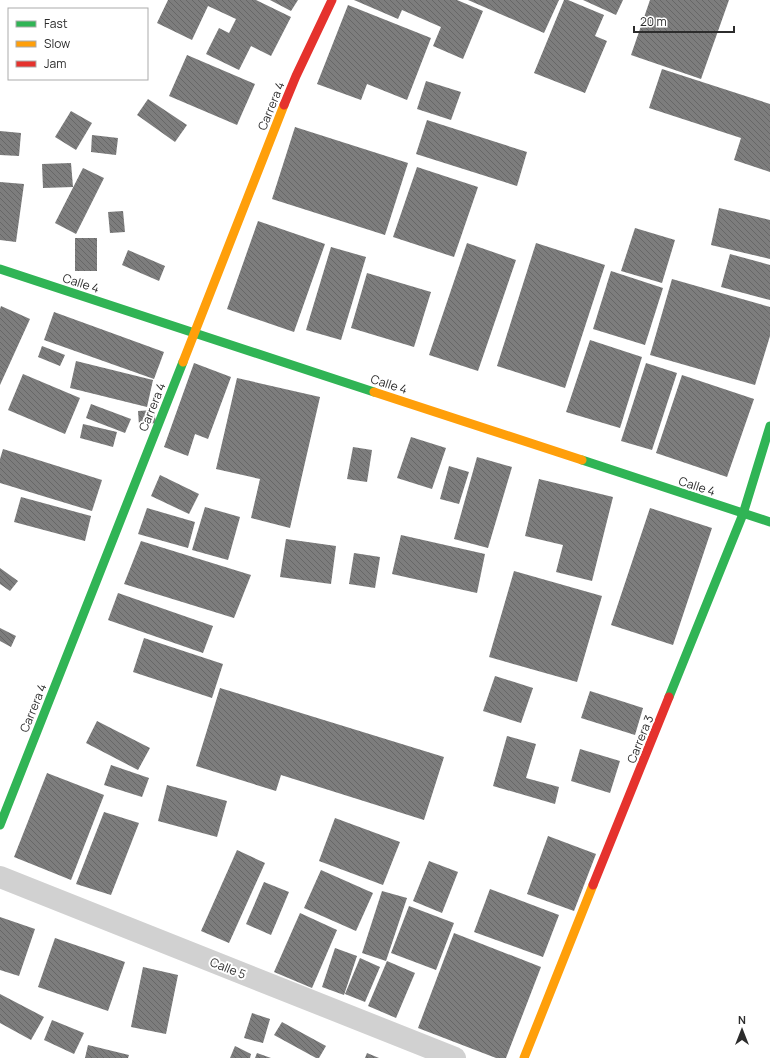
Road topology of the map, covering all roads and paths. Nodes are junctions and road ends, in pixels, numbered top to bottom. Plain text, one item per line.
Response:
1 (332, 0) edge
2 (0, 269) edge
3 (194, 333) junction
4 (770, 426) edge
5 (743, 514) junction
6 (770, 522) edge
7 (0, 825) edge
8 (0, 877) edge
9 (455, 1058) edge
10 (524, 1058) edge

1 - 3 street, Carrera 4
2 - 3 street, Calle 4
3 - 5 street, Calle 4
3 - 7 street, Carrera 4
4 - 5 street, Carrera 3
5 - 6 street, Calle 4
5 - 10 street, Carrera 3
8 - 9 street, Calle 5

